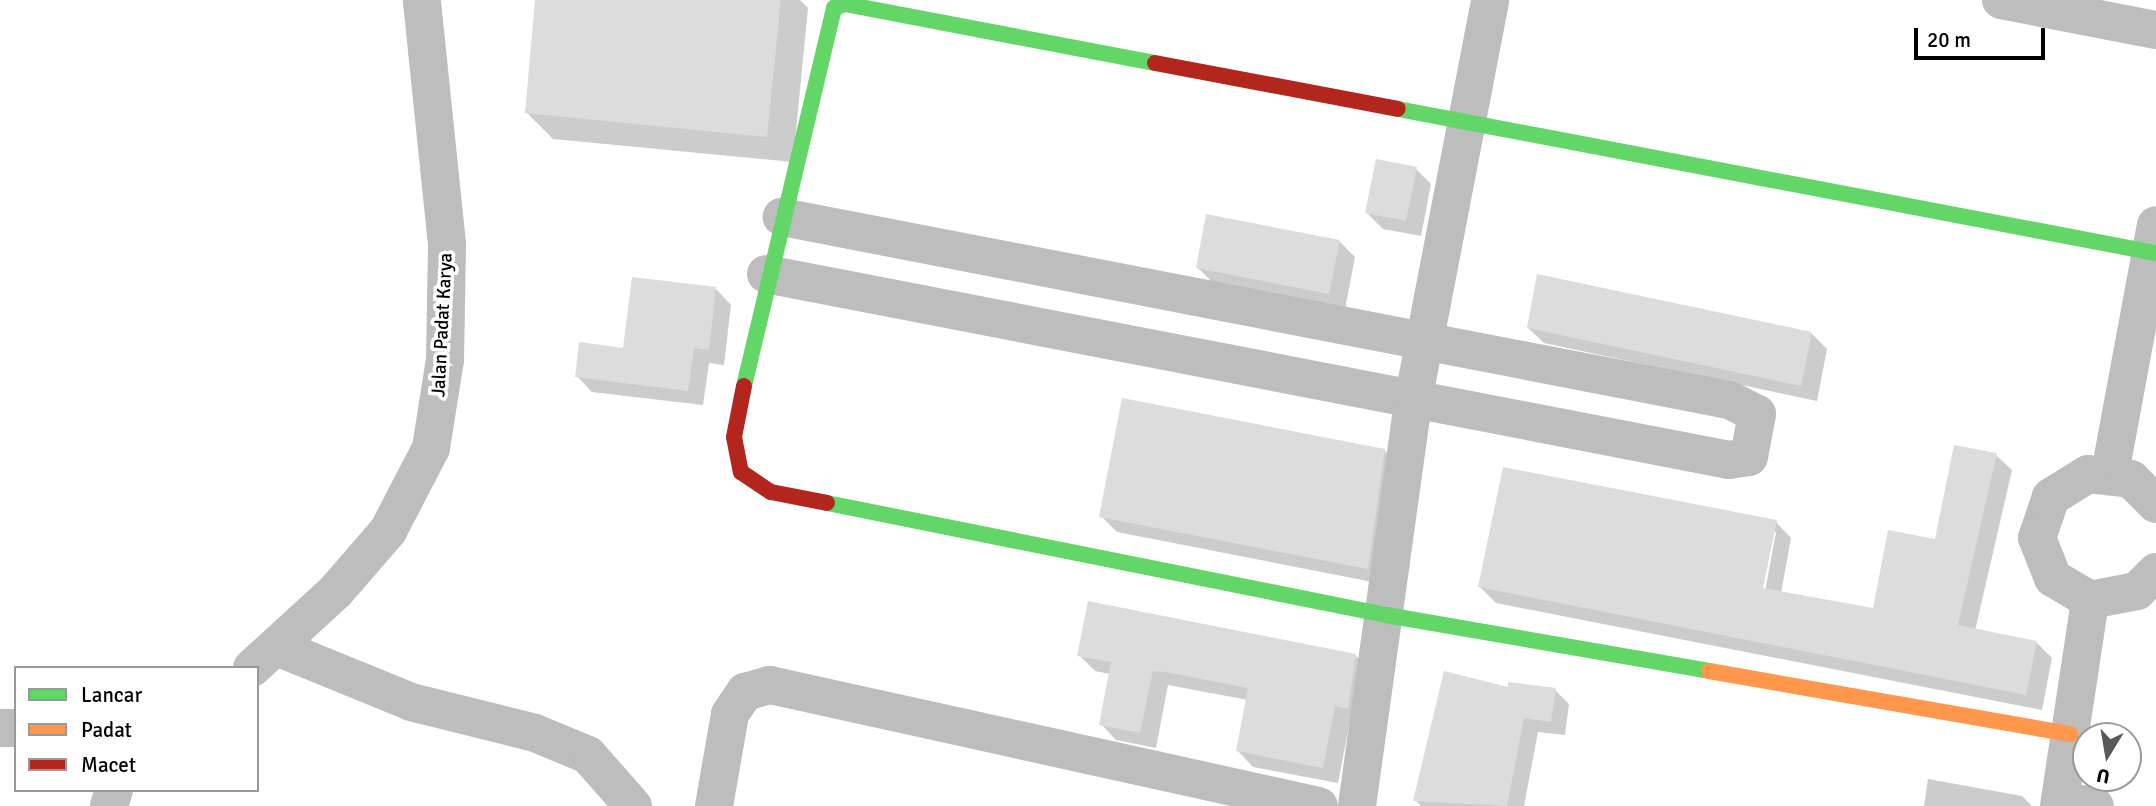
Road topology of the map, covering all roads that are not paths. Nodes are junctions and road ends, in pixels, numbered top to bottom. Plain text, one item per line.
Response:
1 (422, 0) edge
2 (1490, 0) edge
3 (2001, 0) edge
4 (2156, 30) edge
5 (1468, 118) junction
6 (782, 217) junction
7 (2154, 243) edge
8 (766, 274) junction
9 (1425, 340) junction
10 (1414, 396) junction
11 (2110, 473) junction
12 (2156, 503) edge
13 (2156, 572) edge
14 (2090, 600) junction
15 (1386, 615) junction
16 (265, 658) edge
17 (2071, 734) junction
18 (2072, 804) edge
19 (633, 806) edge
20 (714, 806) edge
21 (1319, 806) edge
22 (1357, 806) edge

1 - 16 street, Jalan Padat Karya
2 - 5 street
3 - 4 street
5 - 6 street
5 - 7 street
5 - 9 street
6 - 8 street
6 - 9 street
7 - 11 street
8 - 10 street
8 - 15 street
9 - 10 street
9 - 10 street
10 - 15 street
11 - 12 street
11 - 14 street
13 - 14 street
14 - 17 street
15 - 17 street
15 - 22 street
16 - 19 street
17 - 18 street
20 - 21 street

